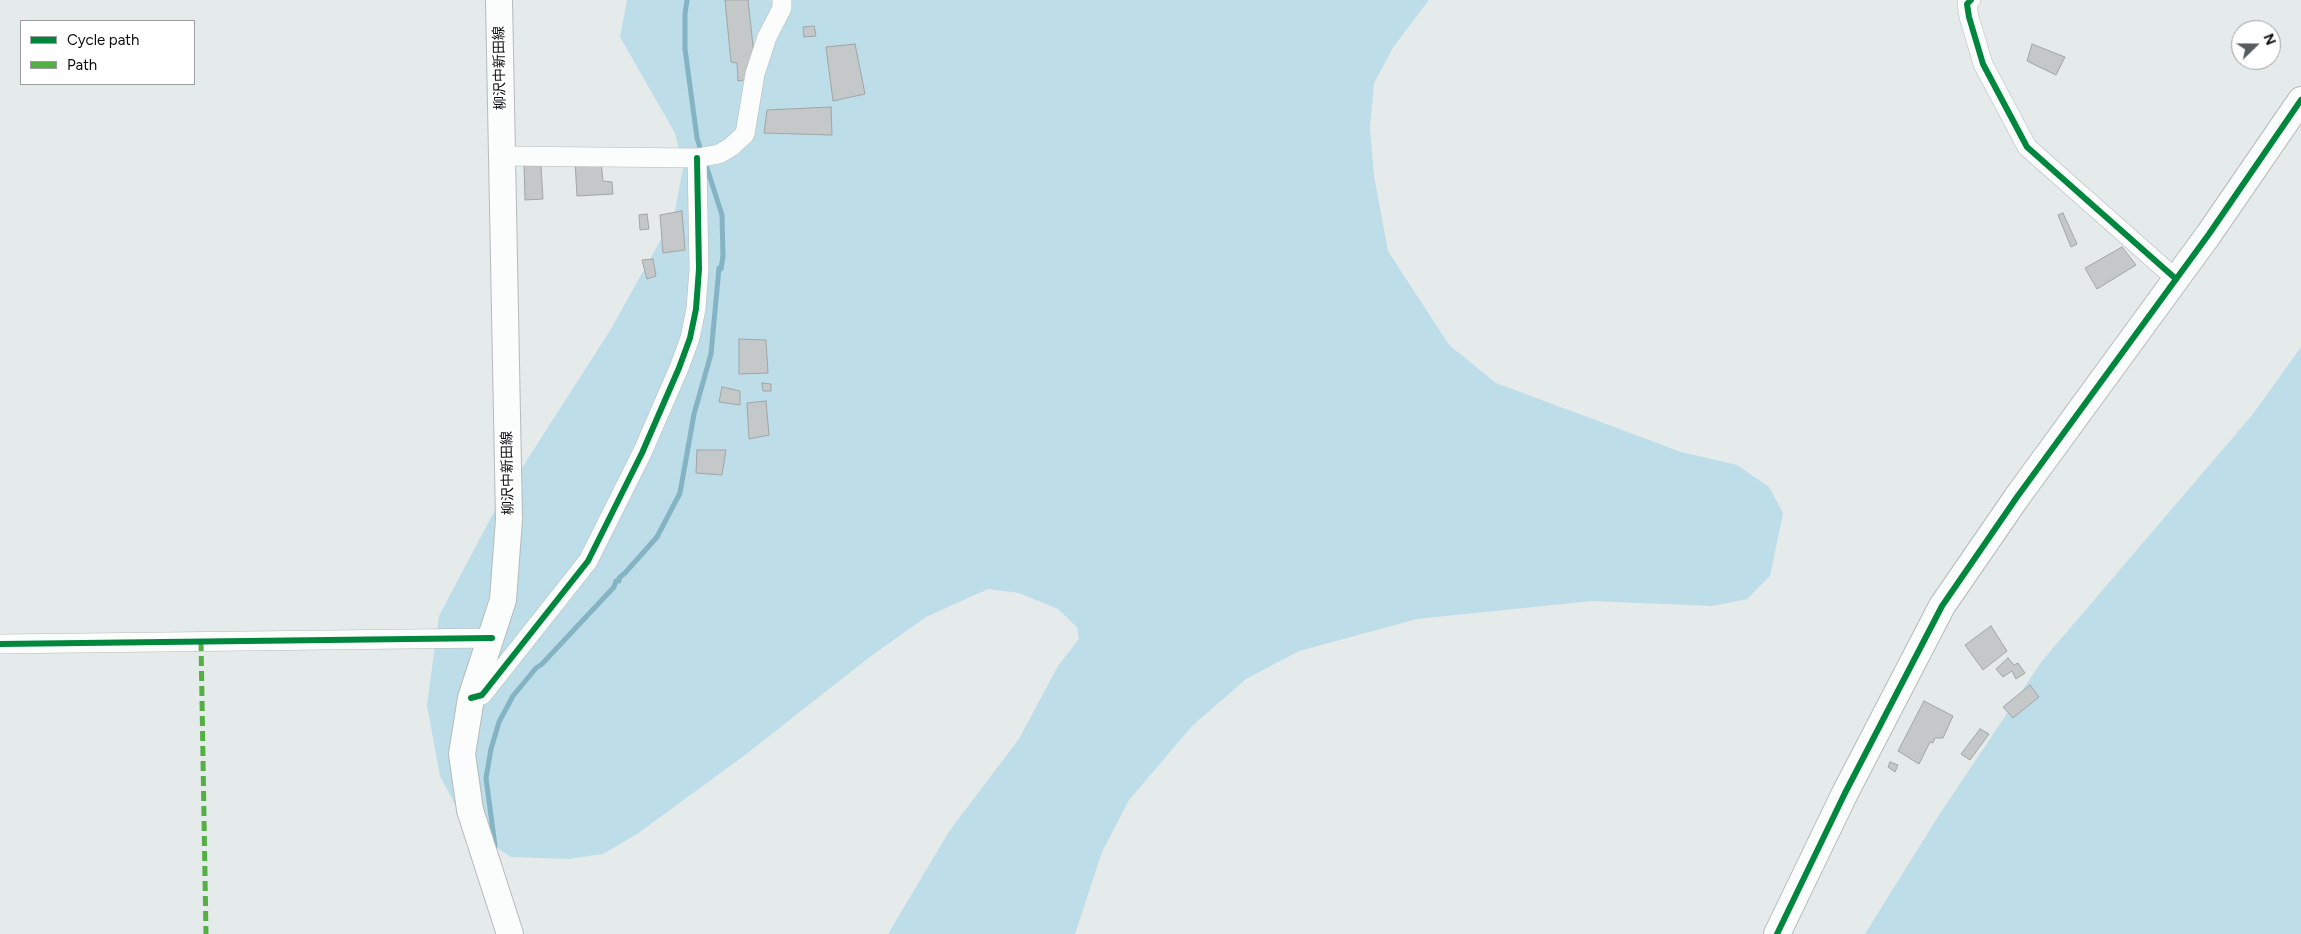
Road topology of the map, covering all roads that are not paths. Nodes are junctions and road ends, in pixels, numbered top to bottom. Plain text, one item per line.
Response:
1 (499, 0) edge
2 (782, 0) edge
3 (1971, 0) edge
4 (2301, 100) edge
5 (502, 156) junction
6 (696, 158) junction
7 (2176, 279) junction
8 (492, 638) junction
9 (0, 644) edge
10 (471, 698) junction
11 (510, 934) edge
12 (1777, 934) edge

1 - 5 street, 柳沢中新田線
2 - 6 street
3 - 7 street
4 - 7 street
5 - 6 street
5 - 8 street, 柳沢中新田線
6 - 10 street
7 - 12 street
8 - 9 street
8 - 10 street, 柳沢中新田線
10 - 11 street, 柳沢中新田線

